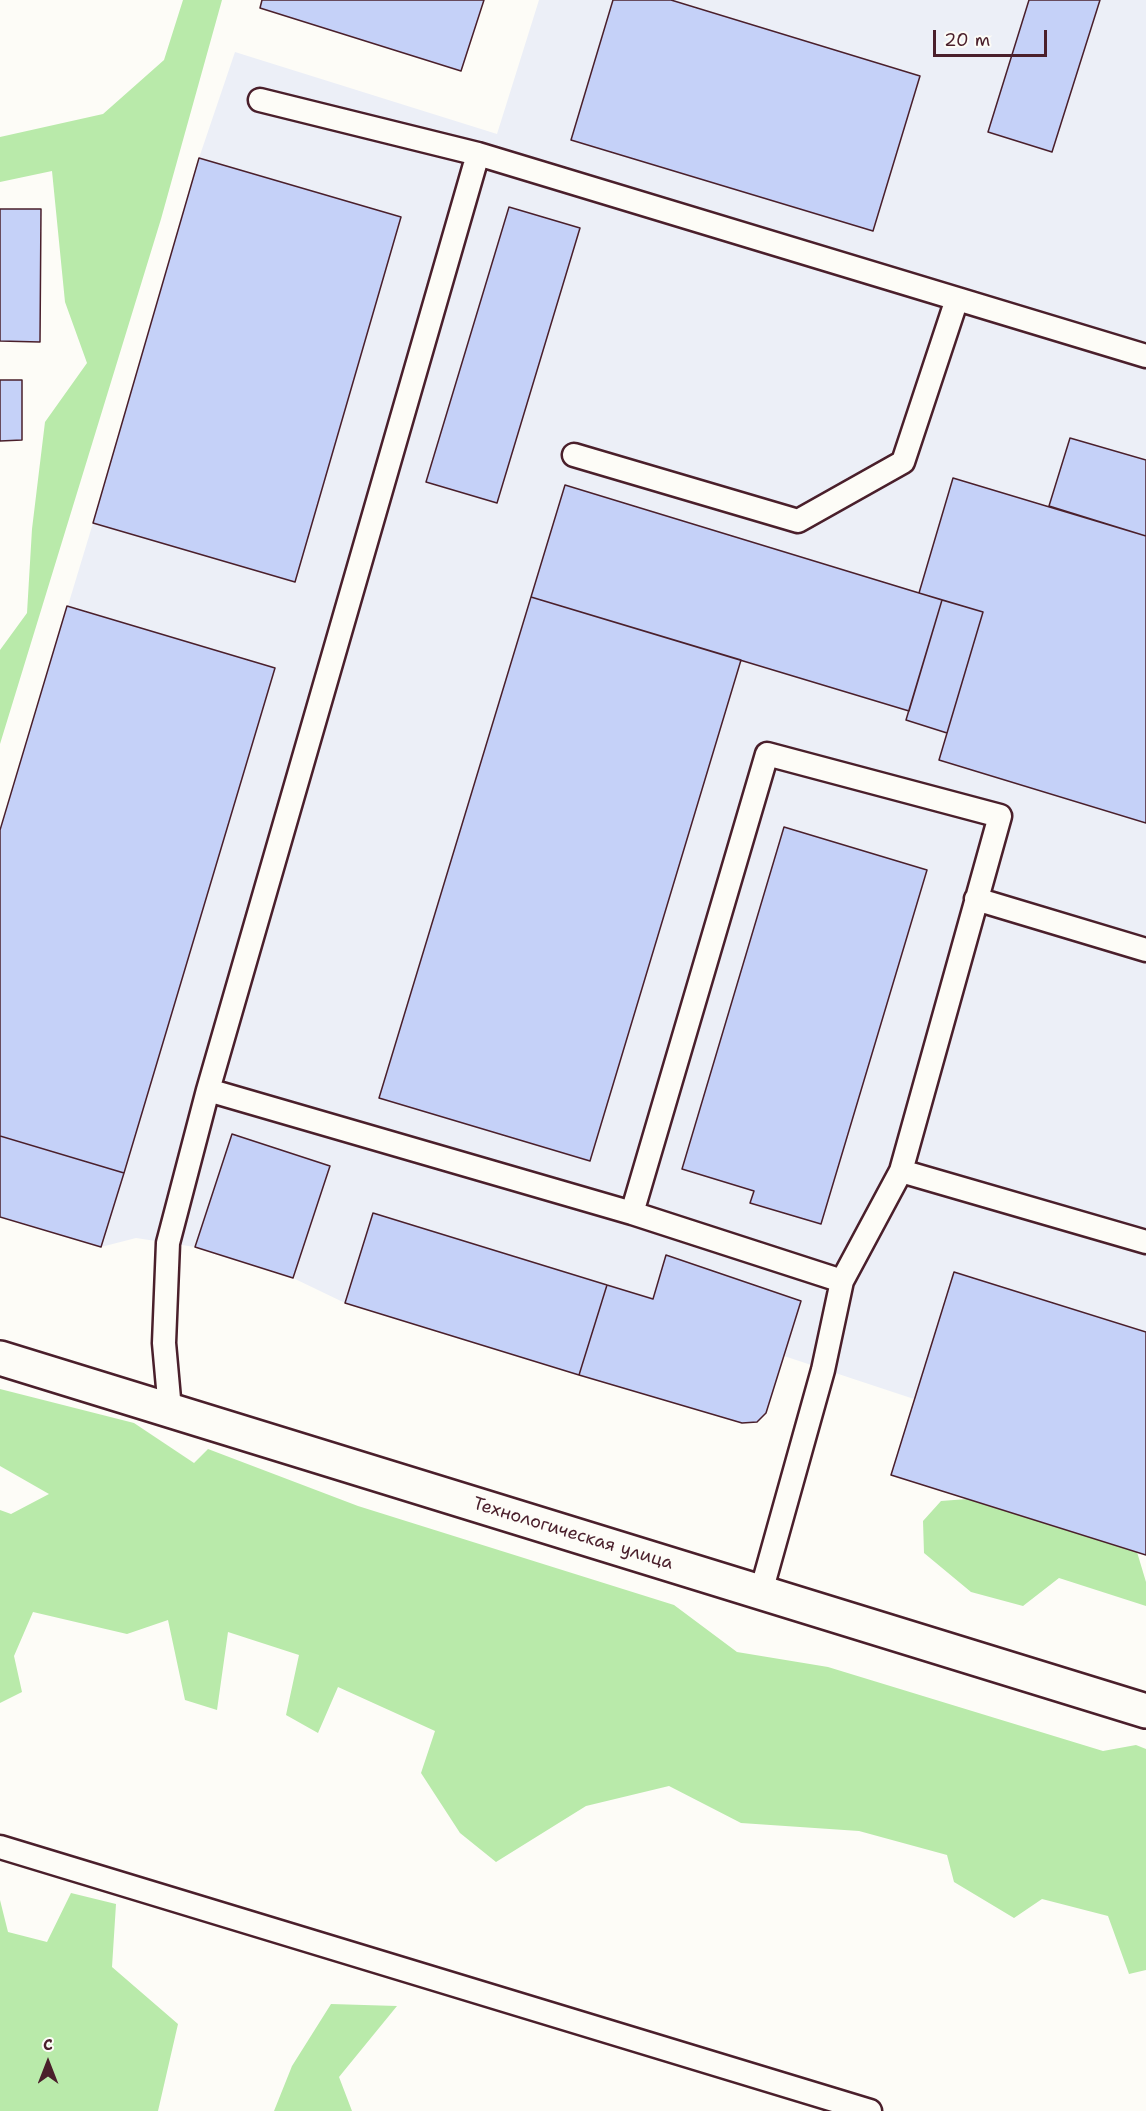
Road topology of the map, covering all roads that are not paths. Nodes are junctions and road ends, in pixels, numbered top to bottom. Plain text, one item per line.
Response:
1 (261, 100) dead end
2 (478, 154) junction
3 (957, 298) junction
4 (1146, 356) edge
5 (574, 455) dead end
6 (976, 899) junction
7 (1146, 950) edge
8 (208, 1090) junction
9 (900, 1171) junction
10 (632, 1213) junction
11 (1146, 1242) edge
12 (842, 1281) junction
13 (0, 1358) edge
14 (170, 1410) junction
15 (761, 1592) junction
16 (1146, 1711) edge
17 (0, 1847) edge
18 (870, 2111) edge

1 - 2 lane
2 - 3 lane
2 - 8 lane
3 - 4 lane
3 - 5 lane
6 - 7 lane
6 - 9 lane
6 - 10 lane
8 - 10 lane
8 - 14 lane
9 - 11 lane
9 - 12 lane
10 - 12 lane
12 - 15 lane
13 - 14 street, Технологическая улица
14 - 15 street, Технологическая улица
15 - 16 street, Технологическая улица
17 - 18 lane

